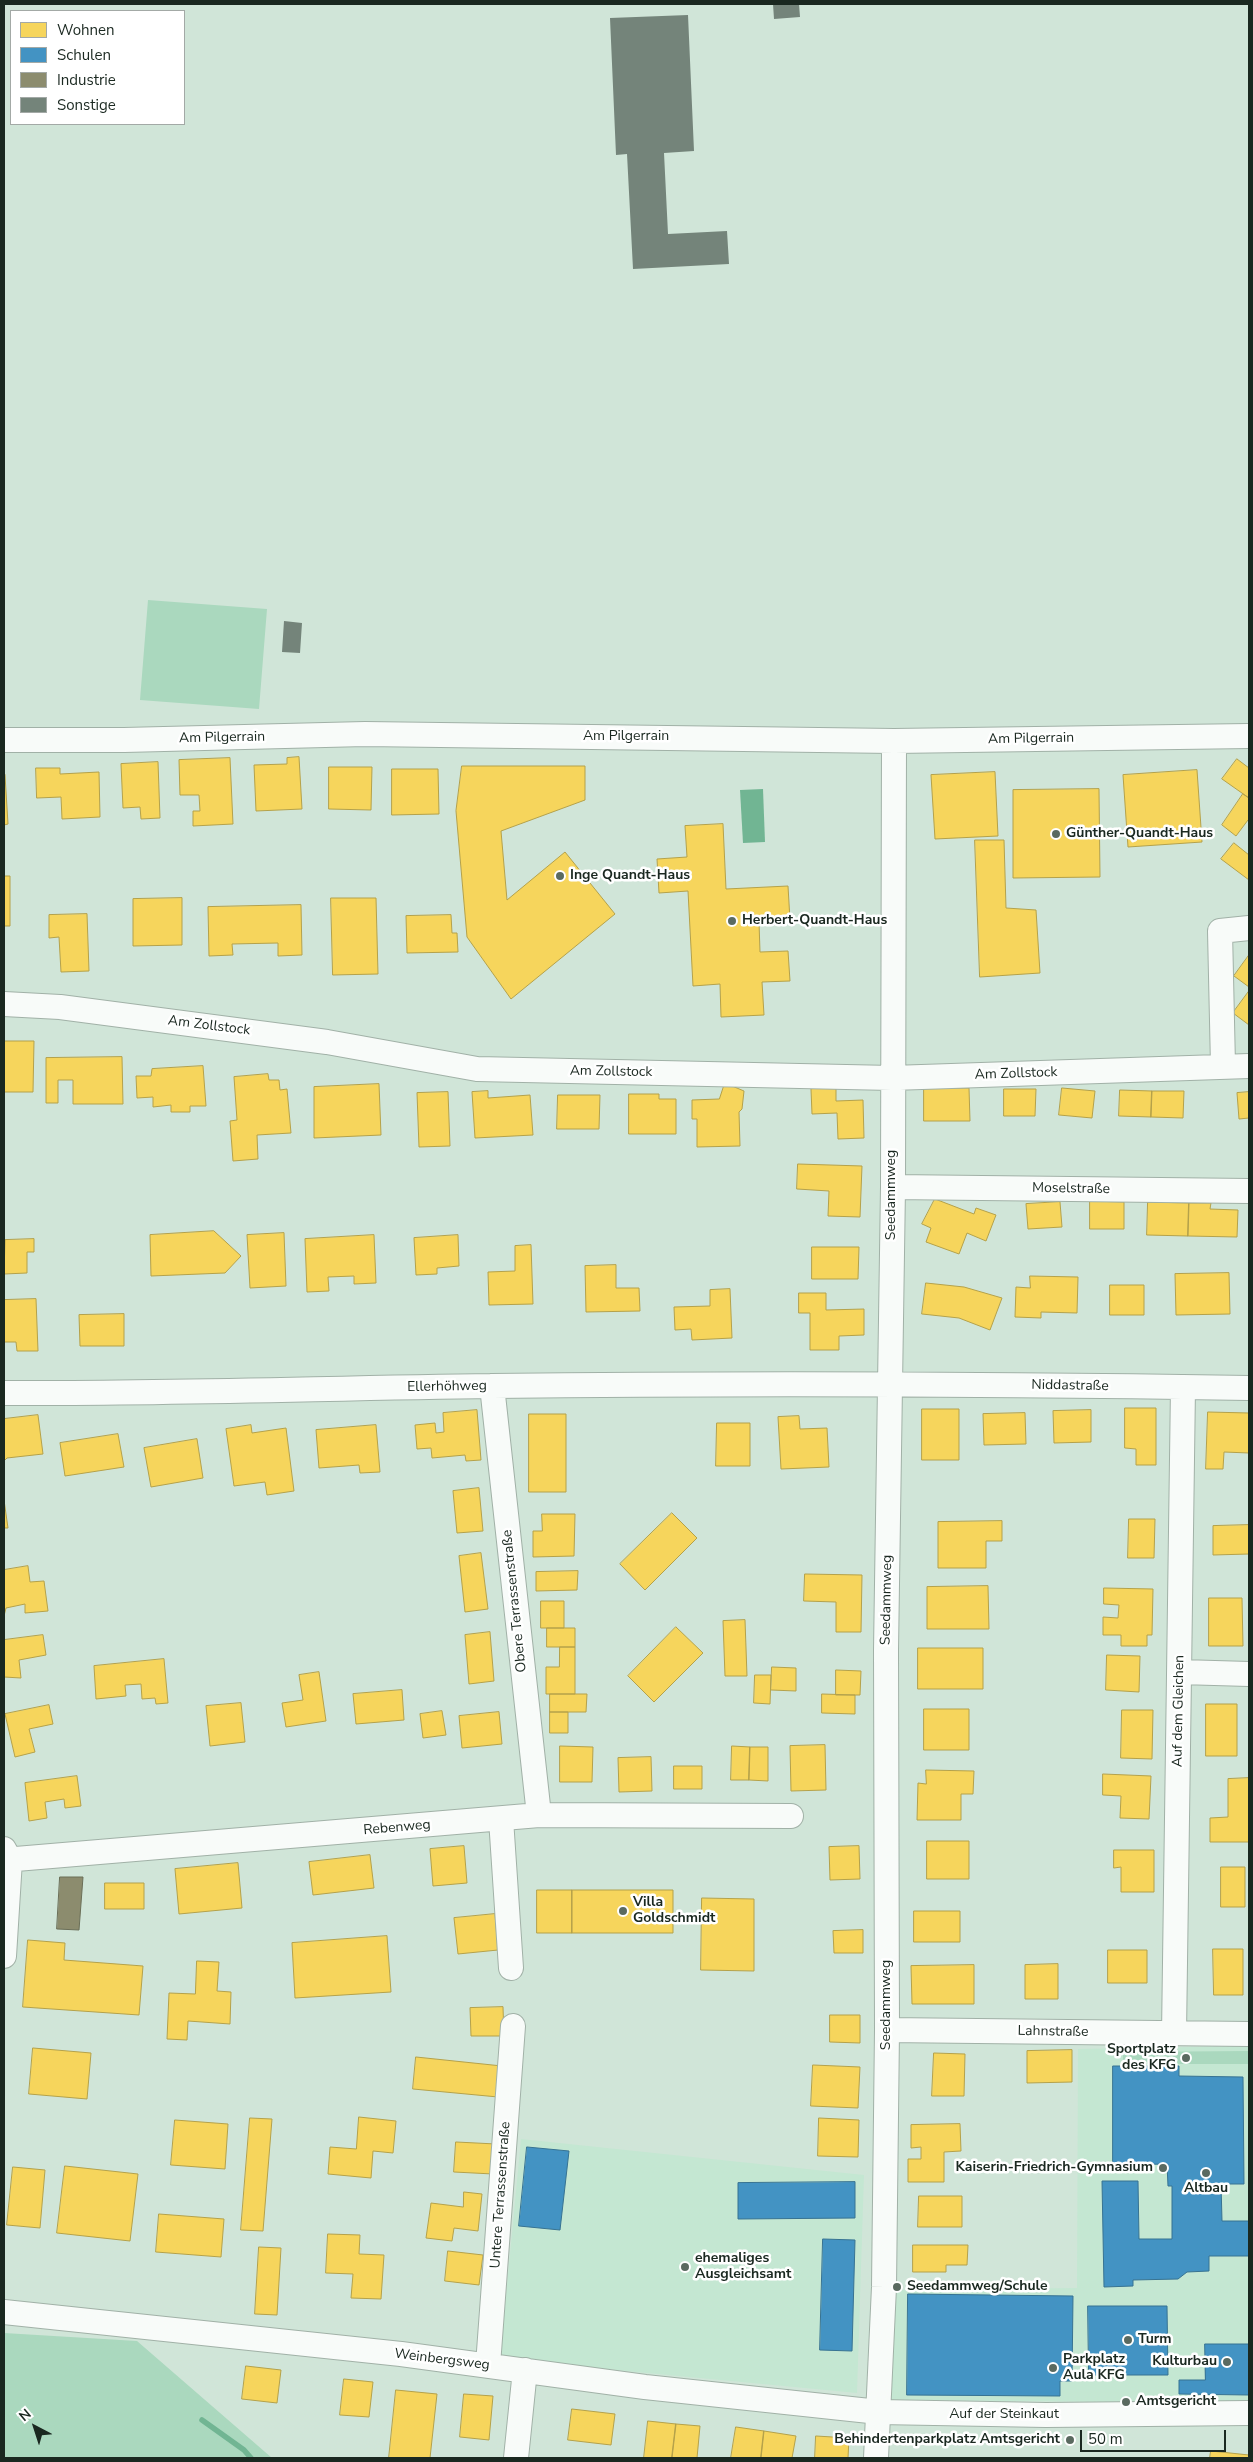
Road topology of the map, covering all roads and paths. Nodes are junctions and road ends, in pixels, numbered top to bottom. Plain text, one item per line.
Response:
1 (1249, 736) edge
2 (4, 740) edge
3 (894, 741) junction
4 (1249, 928) edge
5 (4, 1004) edge
6 (1222, 1066) junction
7 (1249, 1066) edge
8 (892, 1078) junction
9 (893, 1187) junction
10 (1249, 1191) edge
11 (890, 1384) junction
12 (492, 1386) junction
13 (1183, 1387) junction
14 (1249, 1388) edge
15 (4, 1393) edge
16 (1180, 1672) junction
17 (1249, 1674) edge
18 (538, 1815) junction
19 (791, 1816) dead end
20 (501, 1819) junction
21 (6, 1857) edge
22 (4, 1956) edge
23 (511, 1968) dead end
24 (513, 2026) dead end
25 (887, 2030) junction
26 (1174, 2034) junction
27 (1249, 2034) edge
28 (4, 2312) edge
29 (488, 2365) junction
30 (526, 2370) junction
31 (880, 2412) junction
32 (1249, 2412) edge
33 (516, 2458) edge
34 (876, 2458) edge

1 - 3 street, Am Pilgerrain
2 - 3 street, Am Pilgerrain
3 - 8 street, Seedammweg
4 - 6 street
5 - 8 street, Am Zollstock
6 - 7 street, Am Zollstock
6 - 8 street, Am Zollstock
8 - 9 street, Seedammweg
9 - 10 street, Moselstraße
9 - 11 street, Seedammweg
11 - 12 street, Ellerhöhweg
11 - 13 street, Niddastraße
11 - 25 street, Seedammweg
12 - 15 street, Ellerhöhweg
12 - 18 street, Obere Terrassenstraße
13 - 14 street, Niddastraße
13 - 16 street, Auf dem Gleichen
16 - 17 street
16 - 26 street, Auf dem Gleichen
18 - 19 street, Rebenweg
18 - 20 street, Rebenweg
20 - 21 street, Rebenweg
20 - 23 street
21 - 22 street
24 - 29 street, Untere Terrassenstraße
25 - 26 street, Lahnstraße
25 - 31 street, Seedammweg
26 - 27 street, Lahnstraße
28 - 29 street, Weinbergsweg
29 - 30 street, Weinbergsweg
30 - 31 street, Weinbergsweg
30 - 33 street
31 - 32 street, Auf der Steinkaut
31 - 34 street, Seedammweg

